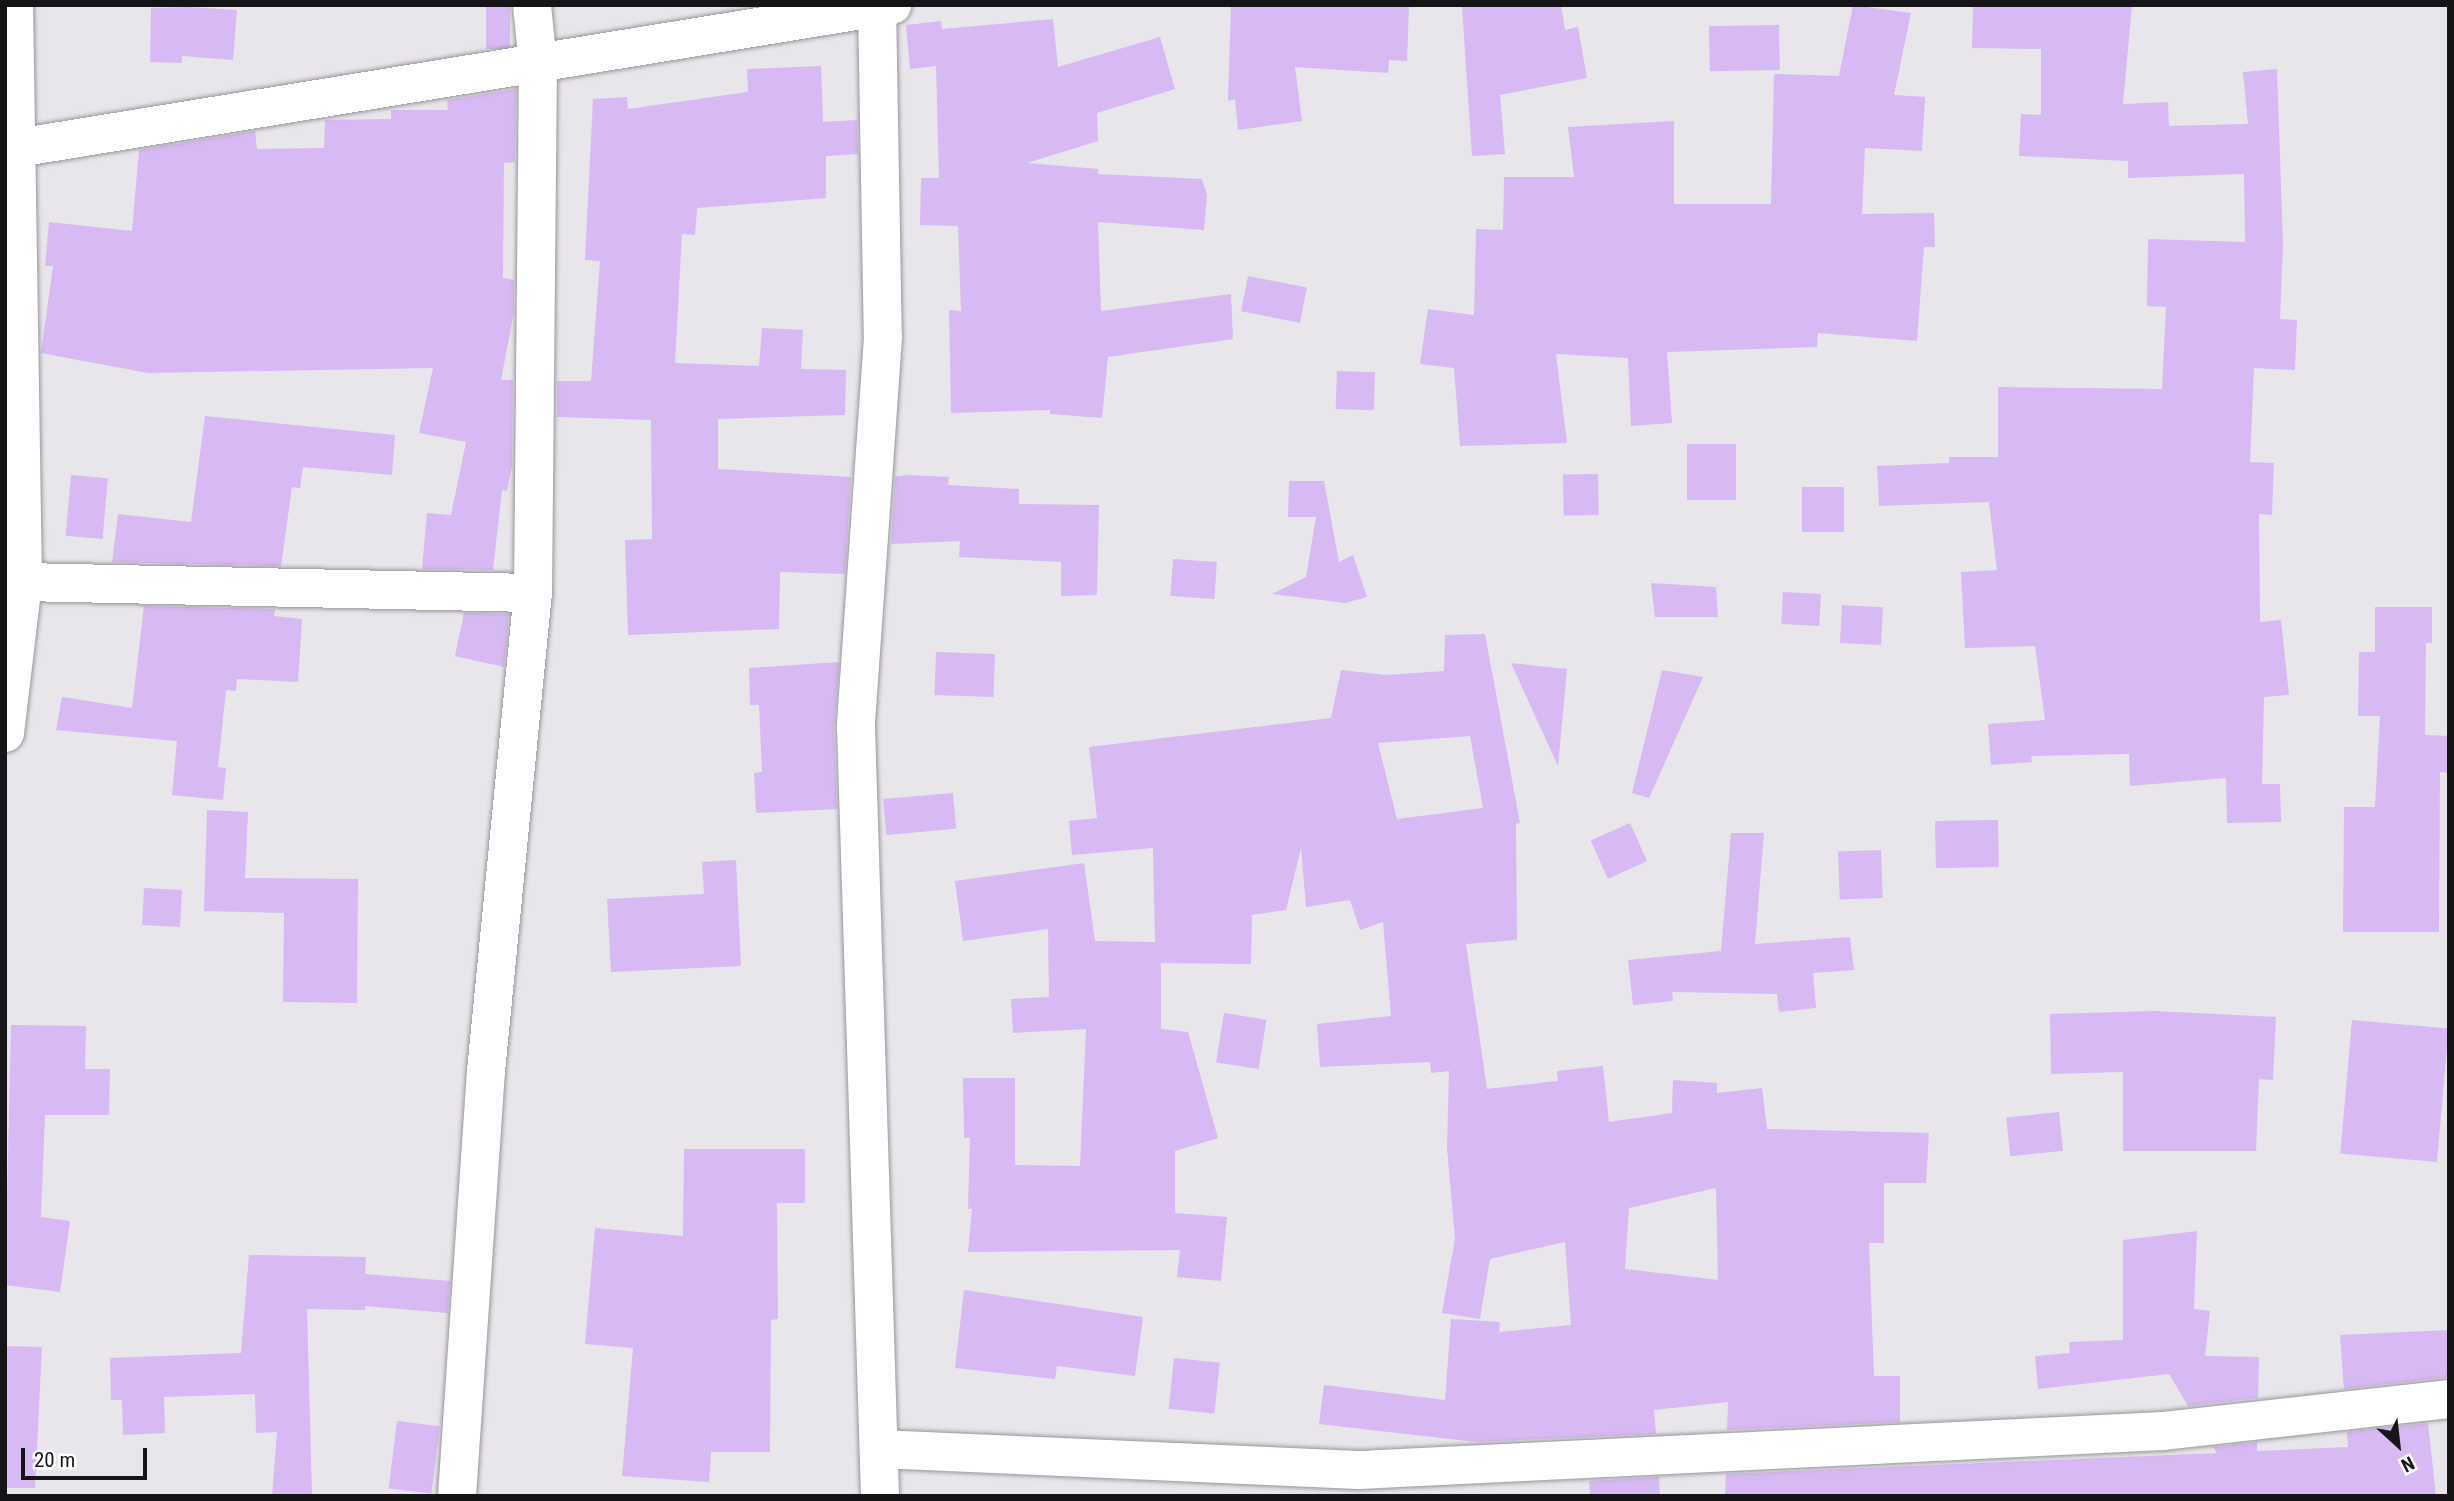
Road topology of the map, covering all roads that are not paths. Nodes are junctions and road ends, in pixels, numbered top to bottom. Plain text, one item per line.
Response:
1 (14, 5) edge
2 (532, 5) edge
3 (882, 6) edge
4 (538, 65) junction
5 (9, 150) edge
6 (23, 582) junction
7 (533, 593) junction
8 (5, 733) edge
9 (2449, 1399) edge
10 (879, 1449) junction
11 (457, 1496) edge
12 (880, 1496) edge

1 - 5 street
2 - 4 street
3 - 4 street
3 - 10 street
4 - 5 street
4 - 7 street
5 - 6 street
6 - 7 street
6 - 8 street
7 - 11 street
9 - 10 street
10 - 12 street

